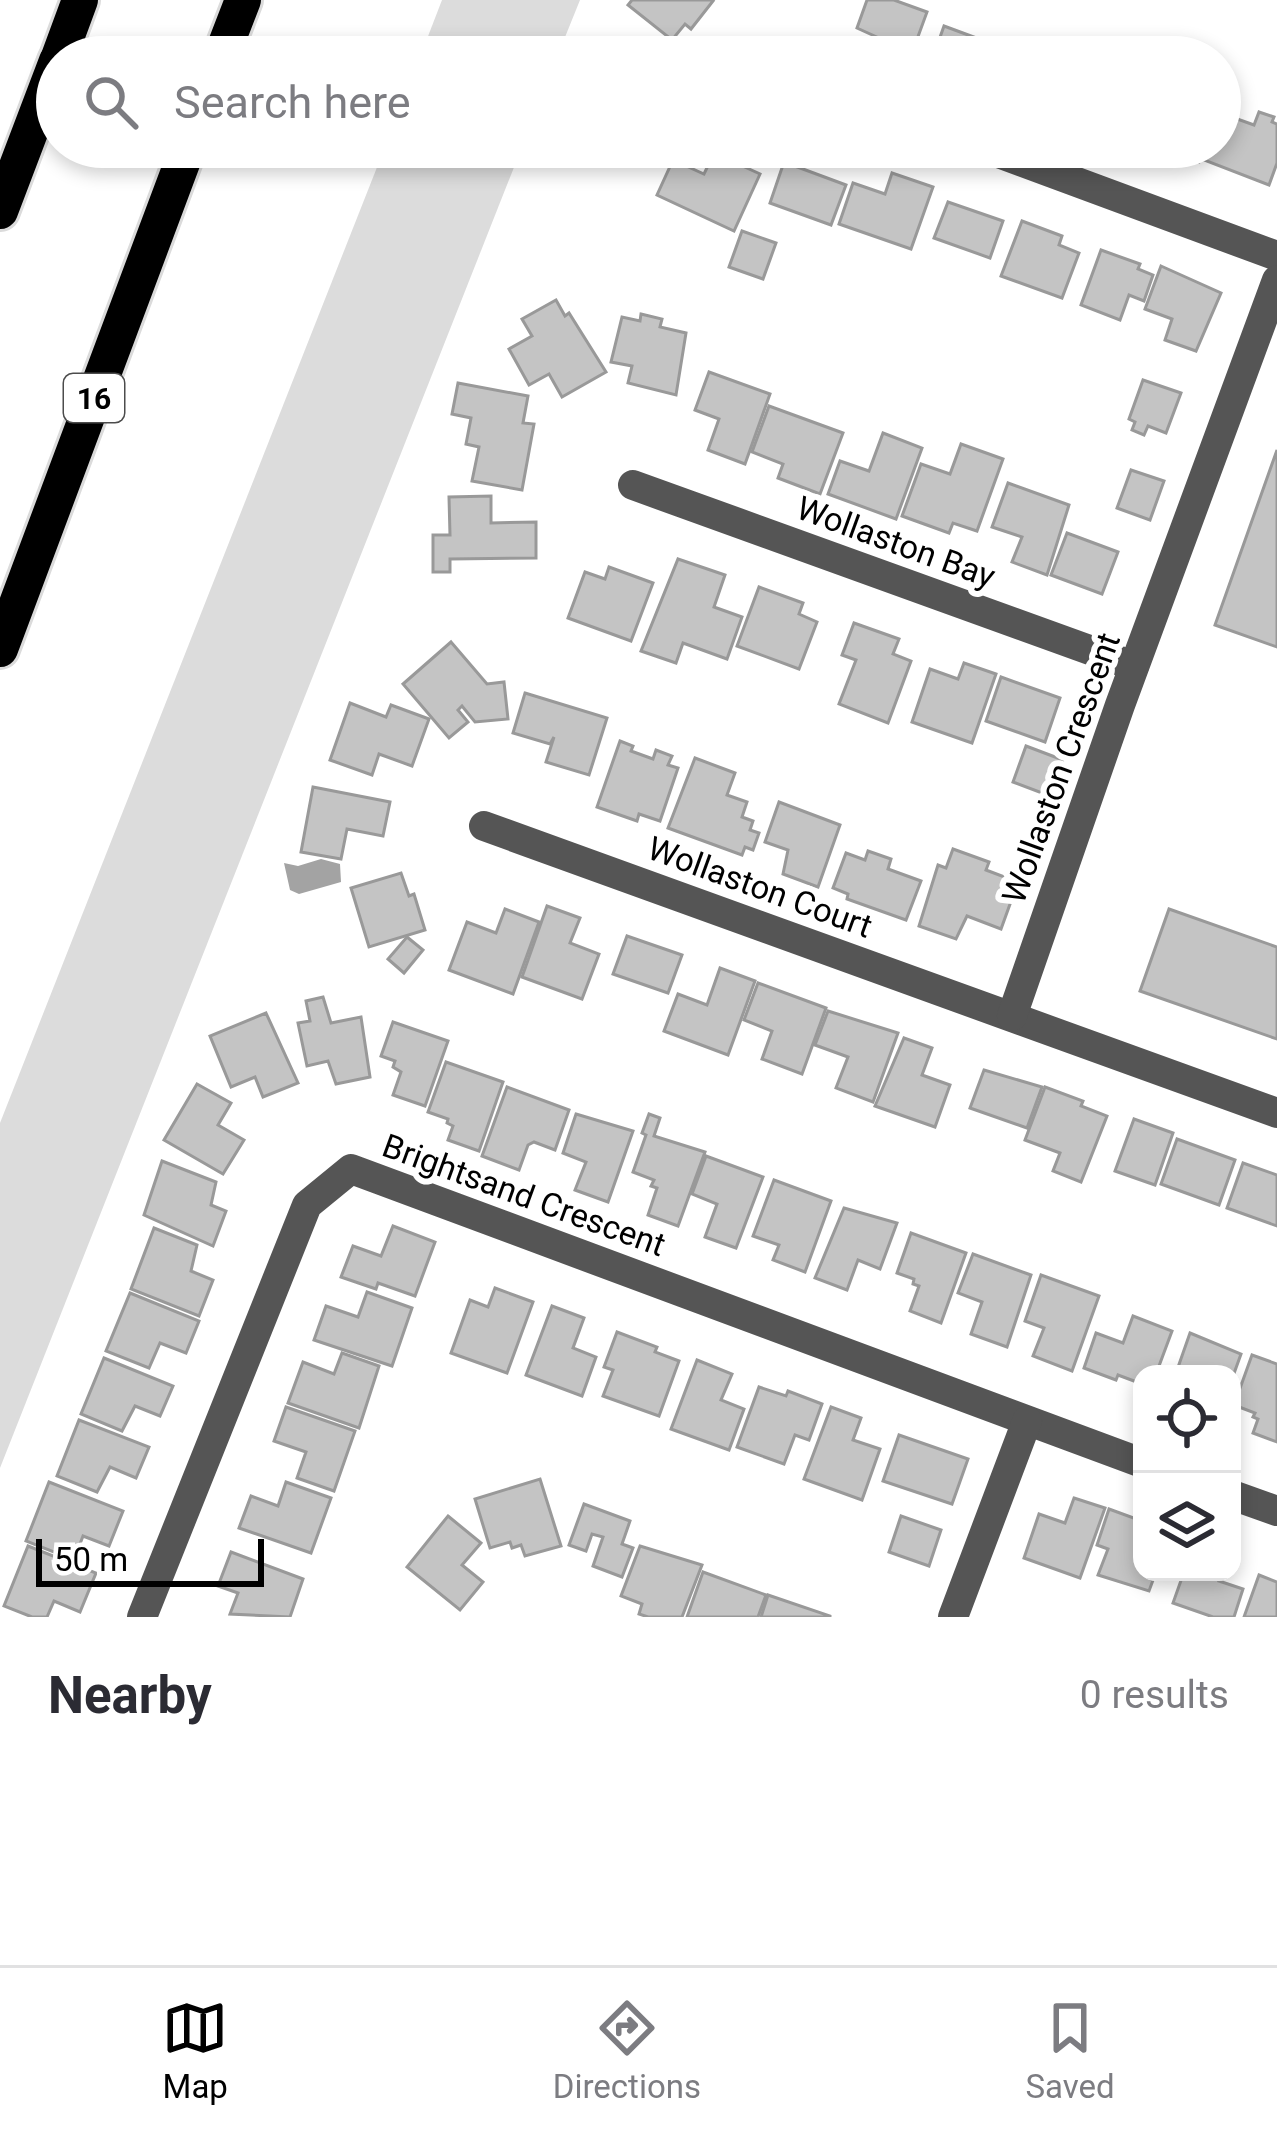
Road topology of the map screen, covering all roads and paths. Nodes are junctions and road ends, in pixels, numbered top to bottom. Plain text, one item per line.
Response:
1 (80, 0) edge
2 (243, 0) edge
3 (67, 36) edge
4 (229, 36) edge
5 (36, 117) edge
6 (180, 168) edge
7 (1039, 168) edge
8 (0, 211) edge
9 (1277, 256) edge
10 (1277, 280) edge
11 (633, 485) dead end
12 (0, 649) edge
13 (1134, 666) junction
14 (484, 826) dead end
15 (1012, 1016) junction
16 (1277, 1113) edge
17 (1027, 1421) junction
18 (1133, 1460) edge
19 (1241, 1498) edge
20 (1277, 1511) edge
21 (142, 1617) edge
22 (953, 1617) edge

1 - 3 highway
2 - 4 highway
5 - 8 highway
6 - 12 highway, 16
7 - 9 street
10 - 13 street, Wollaston Crescent
11 - 13 street, Wollaston Bay
13 - 15 street, Wollaston Crescent
14 - 15 street, Wollaston Court
15 - 16 street
17 - 18 street, Brightsand Crescent
17 - 21 street, Brightsand Crescent
17 - 22 street
19 - 20 street

